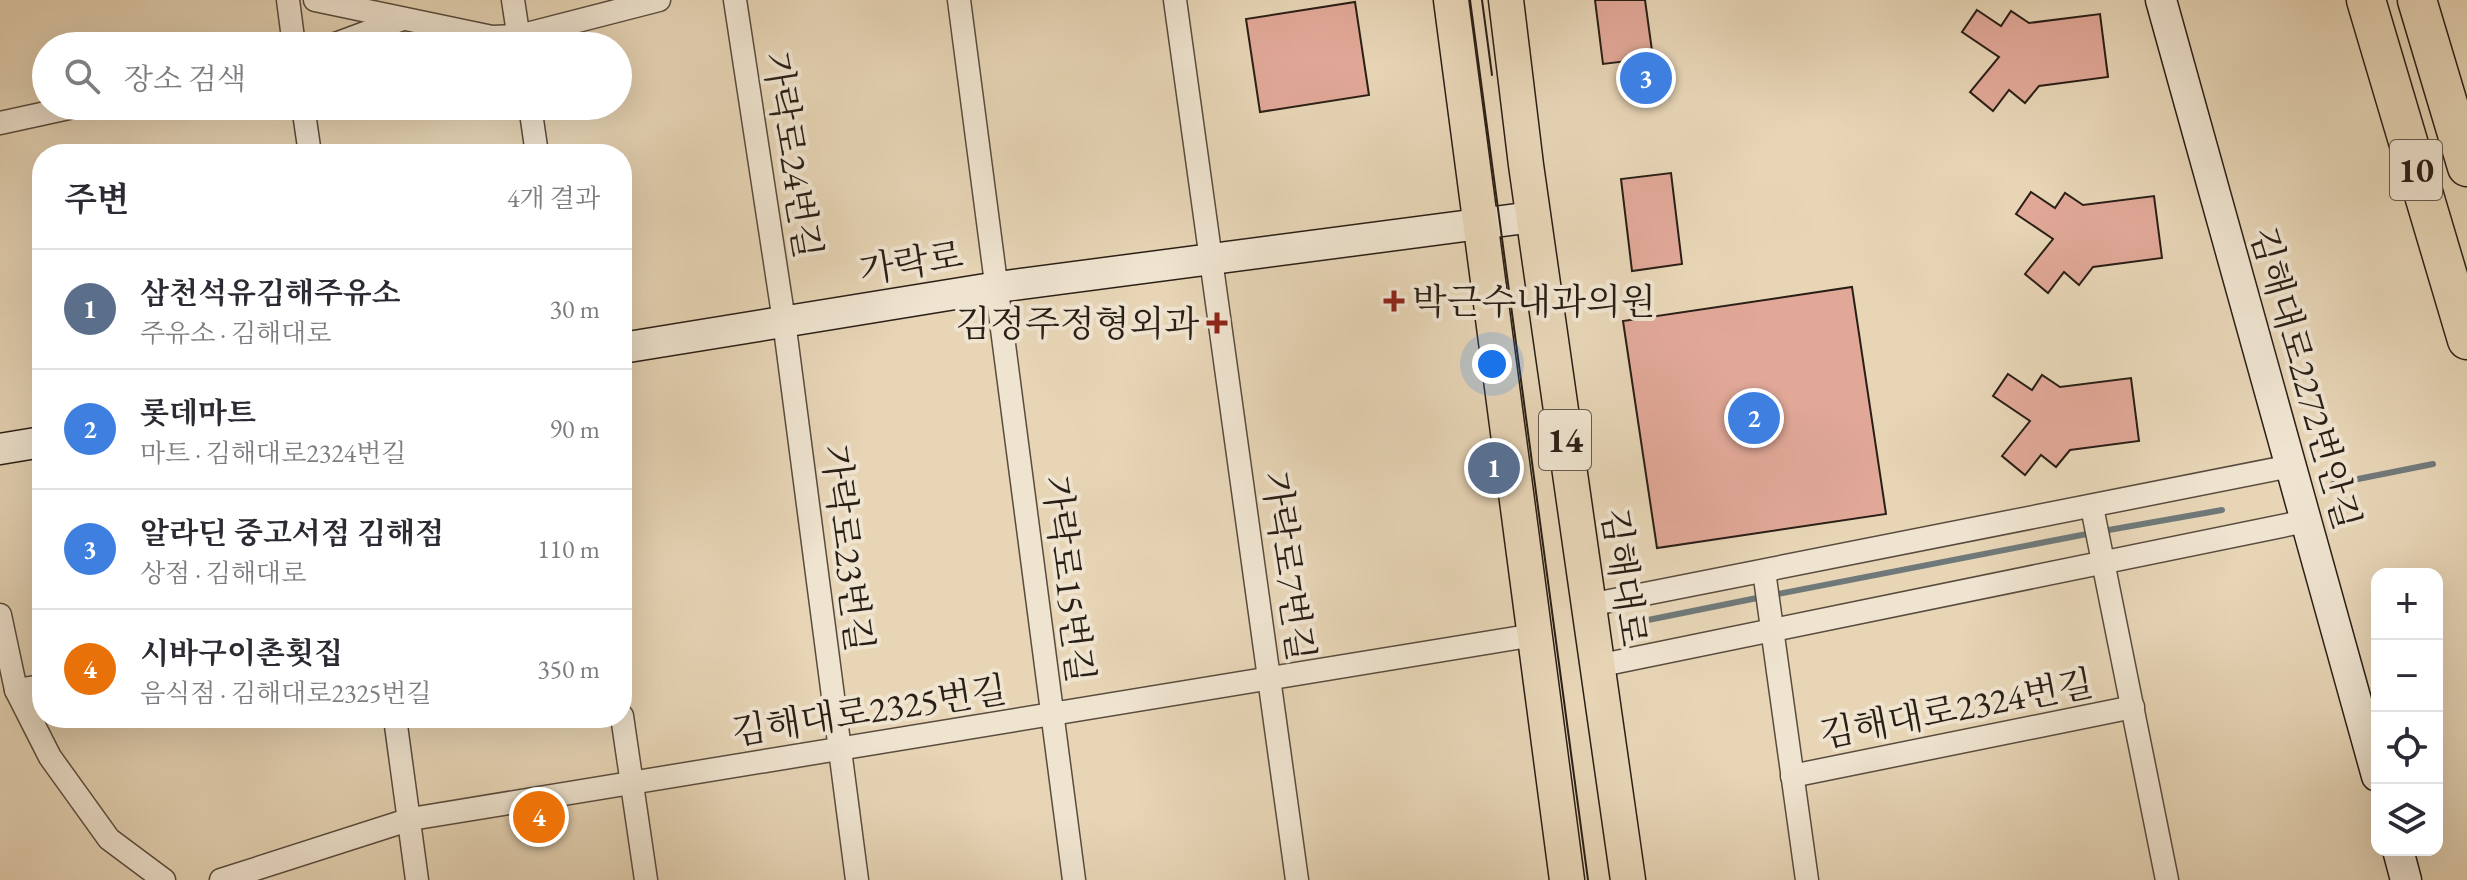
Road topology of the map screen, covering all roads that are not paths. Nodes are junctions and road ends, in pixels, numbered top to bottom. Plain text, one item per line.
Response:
1 (288, 0) edge
2 (315, 0) edge
3 (513, 0) edge
4 (659, 0) edge
5 (735, 0) edge
6 (959, 0) edge
7 (1175, 0) edge
8 (1451, 0) edge
9 (1506, 0) edge
10 (2161, 0) edge
11 (2366, 0) edge
12 (2417, 0) edge
13 (401, 20) junction
14 (292, 32) edge
15 (368, 32) edge
16 (465, 32) edge
17 (518, 32) edge
18 (550, 32) edge
19 (32, 116) edge
20 (305, 120) edge
21 (532, 120) edge
22 (0, 123) edge
23 (309, 144) edge
24 (536, 144) edge
25 (2467, 167) edge
26 (1533, 217) junction
27 (1478, 223) junction
28 (1213, 261) junction
29 (998, 287) junction
30 (784, 321) junction
31 (2467, 340) edge
32 (632, 346) edge
33 (32, 444) edge
34 (0, 449) edge
35 (2291, 466) junction
36 (2092, 507) junction
37 (2306, 521) junction
38 (2105, 562) junction
39 (1766, 588) junction
40 (1589, 605) junction
41 (0, 615) edge
42 (1772, 630) junction
43 (1534, 635) junction
44 (3, 643) edge
45 (1597, 666) junction
46 (1270, 679) junction
47 (32, 688) edge
48 (16, 690) junction
49 (2133, 707) junction
50 (1053, 714) junction
51 (32, 722) edge
52 (35, 728) edge
53 (397, 728) edge
54 (624, 728) edge
55 (839, 749) junction
56 (2371, 754) edge
57 (1792, 776) junction
58 (632, 783) junction
59 (411, 819) junction
60 (2400, 856) edge
61 (164, 880) edge
62 (221, 880) edge
63 (417, 880) edge
64 (646, 880) edge
65 (857, 880) edge
66 (1074, 880) edge
67 (1297, 880) edge
68 (1567, 880) edge
69 (1628, 880) edge
70 (1807, 880) edge
71 (2167, 880) edge
72 (2406, 880) edge

1 - 14 street
2 - 13 street
3 - 17 street
4 - 18 street
5 - 30 street, 가락로24번길
6 - 29 street, 가락로15번길
7 - 28 street
8 - 27 main road, 14
9 - 26 main road, 김해대로 / 14
10 - 35 street, 김해대로2272번안길
11 - 31 highway, 10
12 - 25 highway, 10
13 - 15 street
13 - 16 street
19 - 22 street
20 - 23 street
21 - 24 street
26 - 27 street, 가락로
26 - 40 main road, 김해대로 / 14
27 - 28 street, 가락로
27 - 43 main road, 14
28 - 29 street, 가락로
28 - 46 street, 가락로7번길
29 - 30 street, 가락로
29 - 50 street, 가락로15번길
30 - 32 street, 가락로
30 - 55 street, 가락로23번길
33 - 34 street
35 - 36 street
35 - 37 street, 김해대로2272번안길
36 - 38 street, 김해대로2324번길
36 - 39 street
37 - 38 street
37 - 56 street, 김해대로2272번안길
38 - 42 street
38 - 49 street, 김해대로2324번길
39 - 40 street
39 - 42 street, 김해대로2324번길
40 - 45 main road, 김해대로 / 14
41 - 44 street
42 - 45 street
42 - 57 street, 김해대로2324번길
43 - 46 street, 김해대로2325번길
43 - 68 main road, 14
44 - 48 street
45 - 69 main road, 김해대로 / 14
46 - 50 street, 김해대로2325번길
46 - 67 street, 가락로7번길
47 - 48 street
48 - 51 street
49 - 57 street, 김해대로2324번길
49 - 71 street, 김해대로2324번길
50 - 55 street, 김해대로2325번길
50 - 66 street, 가락로15번길
52 - 61 street
53 - 59 street
54 - 58 street
55 - 58 street, 김해대로2325번길
55 - 65 street, 가락로23번길
57 - 70 street, 김해대로2324번길
58 - 59 street, 김해대로2325번길
58 - 64 street
59 - 62 street, 김해대로2325번길
59 - 63 street
60 - 72 street

